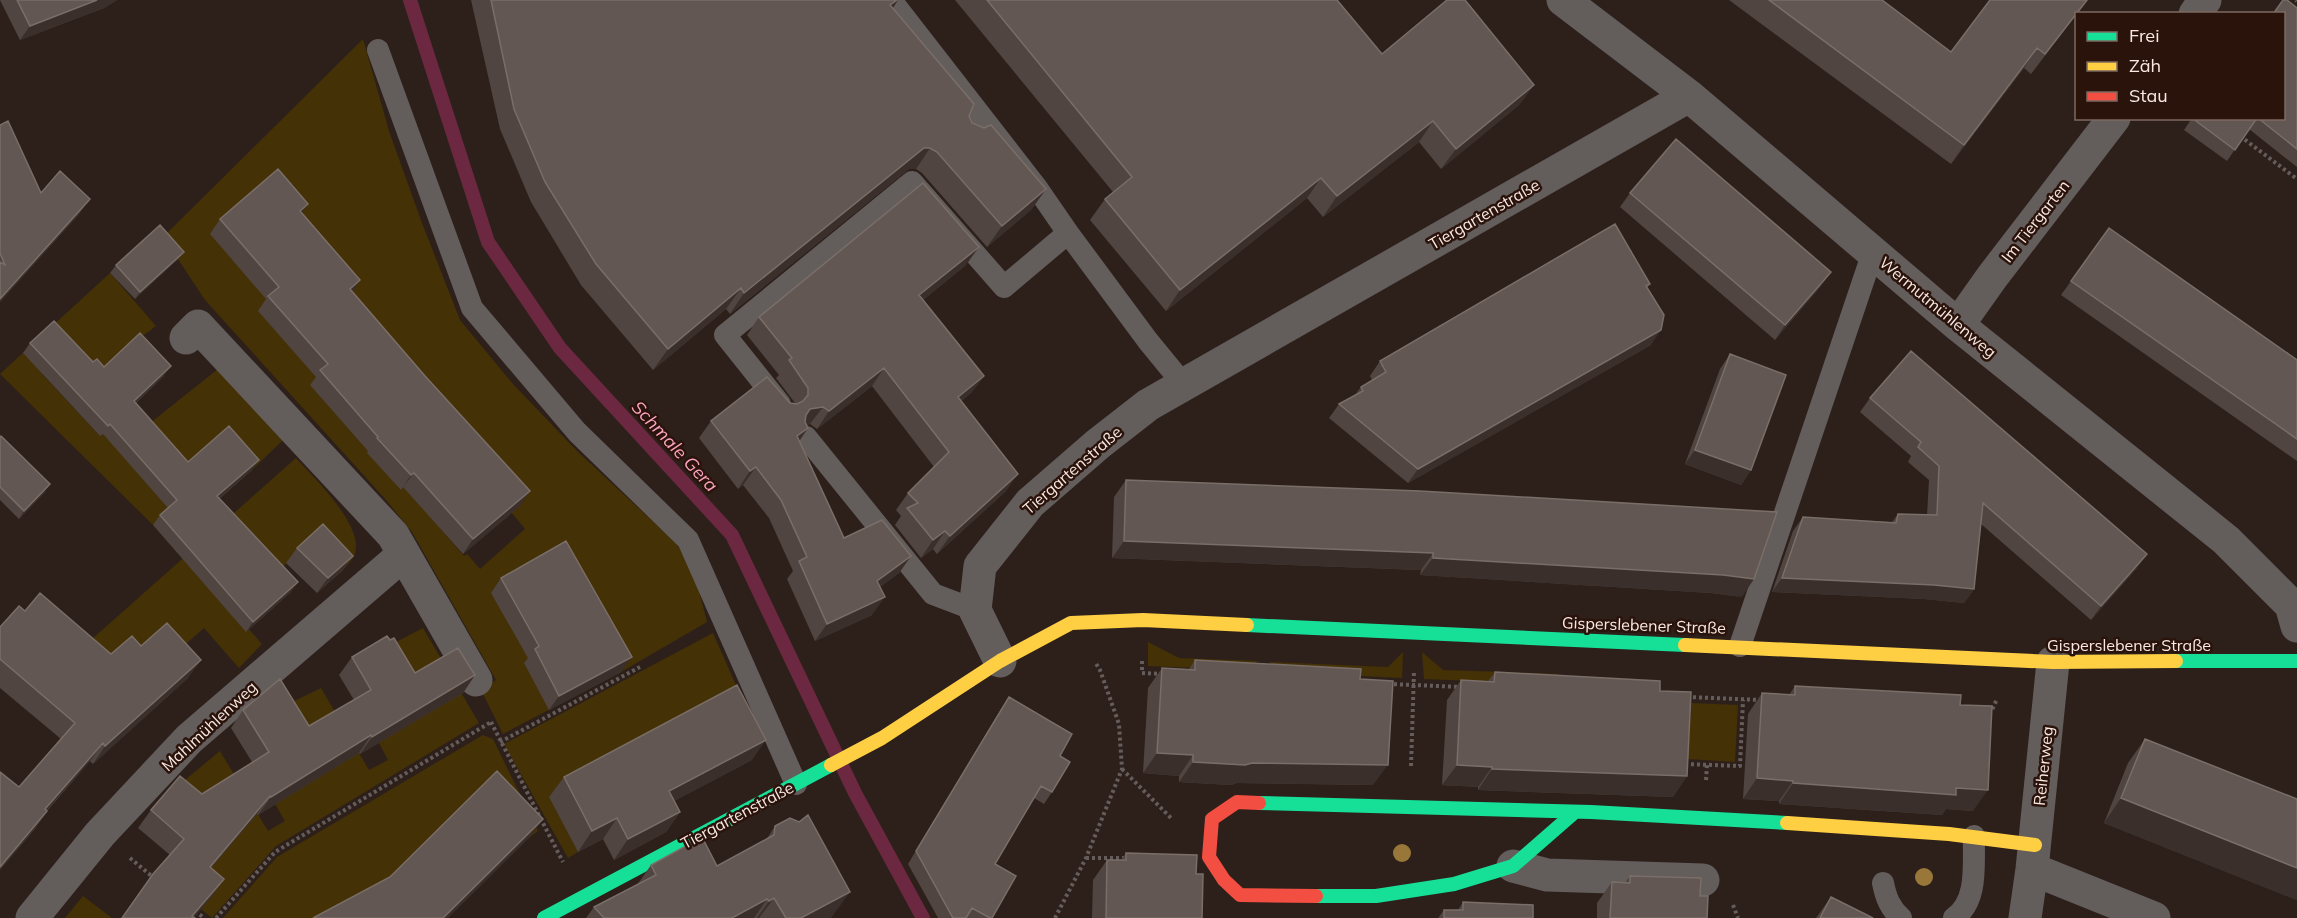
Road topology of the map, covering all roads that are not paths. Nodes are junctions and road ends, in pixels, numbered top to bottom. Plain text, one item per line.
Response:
1 (891, 0) edge
2 (1563, 0) edge
3 (2205, 0) edge
4 (2196, 12) edge
5 (378, 50) dead end
6 (1689, 96) junction
7 (2112, 120) edge
8 (985, 121) junction
9 (968, 135) edge
10 (1068, 233) junction
11 (1873, 252) junction
12 (1958, 324) junction
13 (186, 338) dead end
14 (1184, 385) junction
15 (783, 408) edge
16 (806, 437) edge
17 (404, 554) junction
18 (975, 610) junction
19 (2297, 626) edge
20 (1740, 646) junction
21 (1000, 661) junction
22 (2053, 662) junction
23 (2297, 662) edge
24 (477, 680) road end
25 (801, 781) junction
26 (1575, 812) junction
27 (1974, 836) junction
28 (2034, 857) junction
29 (1513, 866) junction
30 (1703, 880) edge
31 (1883, 883) dead end
32 (32, 918) edge
33 (544, 918) edge
34 (1901, 918) edge
35 (1954, 918) edge
36 (2025, 918) edge
37 (2154, 918) edge

1 - 8 lane
2 - 6 street, Wermutmühlenweg
3 - 4 street
5 - 25 lane
6 - 11 street, Wermutmühlenweg
6 - 14 street, Tiergartenstraße
7 - 12 street, Im Tiergarten
8 - 9 lane
8 - 10 lane
10 - 14 lane
10 - 15 lane
11 - 12 street, Wermutmühlenweg
11 - 20 lane
12 - 19 street, Wermutmühlenweg
13 - 17 street
14 - 18 street, Tiergartenstraße
16 - 18 lane
17 - 24 street
17 - 32 street, Mahlmühlenweg
18 - 21 street
20 - 21 street, Gisperslebener Straße
20 - 22 street, Gisperslebener Straße
21 - 25 street, Tiergartenstraße
22 - 23 street, Gisperslebener Straße
22 - 28 street, Reiherweg
25 - 33 street, Tiergartenstraße
26 - 27 street
26 - 29 street
26 - 29 street
27 - 28 street
27 - 35 lane
28 - 36 street, Reiherweg
28 - 37 street
29 - 30 street
31 - 34 lane

